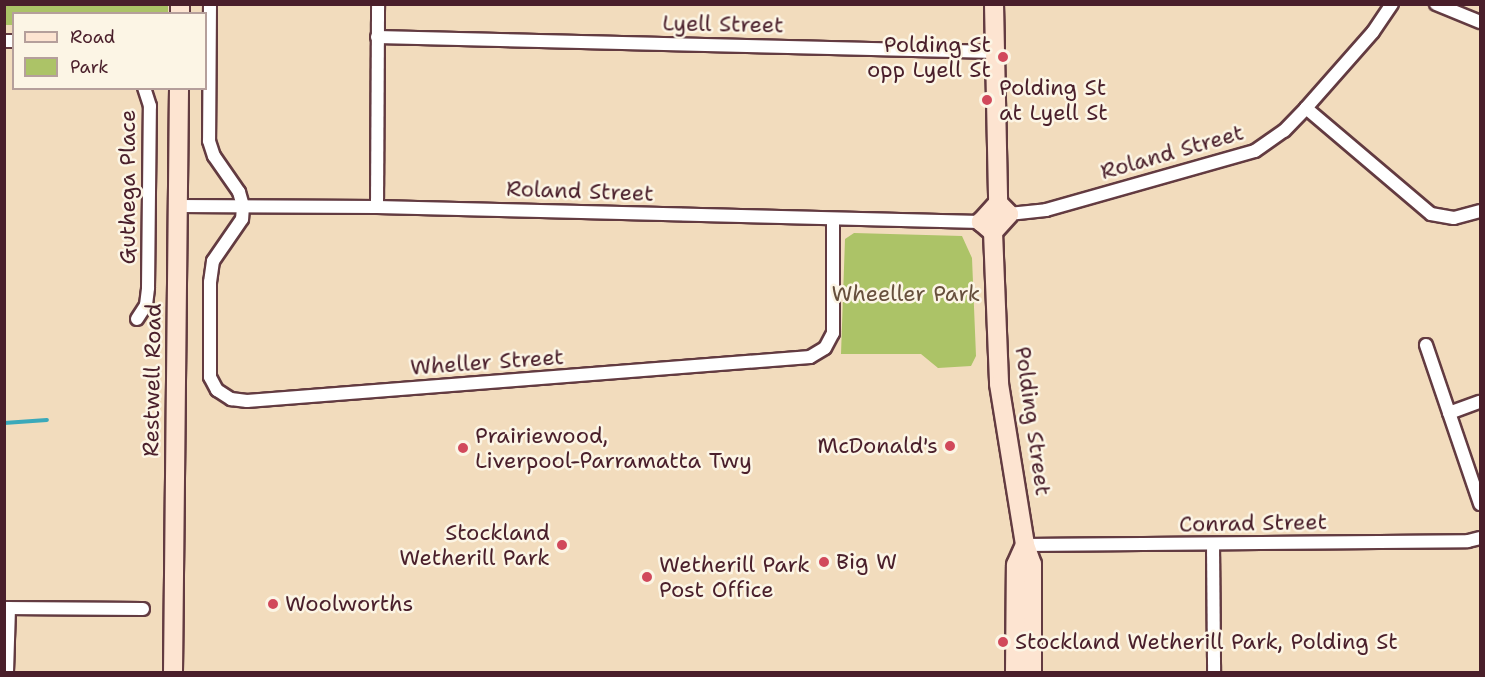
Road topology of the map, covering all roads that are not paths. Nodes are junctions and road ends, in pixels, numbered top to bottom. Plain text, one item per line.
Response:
1 (210, 4) edge
2 (378, 4) edge
3 (994, 4) edge
4 (1392, 4) edge
5 (1436, 4) edge
6 (1480, 22) edge
7 (377, 37) junction
8 (996, 52) junction
9 (145, 90) edge
10 (179, 90) edge
11 (1306, 108) junction
12 (178, 206) junction
13 (243, 206) junction
14 (377, 207) junction
15 (1003, 209) junction
16 (1480, 211) edge
17 (832, 219) junction
18 (987, 227) junction
19 (136, 320) dead end
20 (1426, 345) dead end
21 (1480, 402) edge
22 (1449, 413) junction
23 (1480, 504) edge
24 (1480, 537) edge
25 (1213, 544) junction
26 (1025, 545) junction
27 (7, 608) edge
28 (143, 609) dead end
29 (8, 672) edge
30 (173, 672) edge
31 (1015, 672) edge
32 (1032, 672) edge
33 (1214, 672) edge

1 - 13 street
2 - 7 street
3 - 8 main road
4 - 11 street, Roland Street
5 - 6 street
7 - 8 street, Lyell Street
7 - 14 street
8 - 15 main road
9 - 19 street, Guthega Place
10 - 12 main road, Restwell Road
11 - 15 street, Roland Street
11 - 16 street
12 - 13 street, Roland Street
12 - 30 main road, Restwell Road
13 - 14 street, Roland Street
13 - 17 street, Wheller Street
14 - 17 street, Roland Street
15 - 18 main road
17 - 18 street, Roland Street
18 - 26 main road, Polding Street
20 - 22 street
21 - 22 street
22 - 23 street
24 - 25 street, Conrad Street
25 - 26 street, Conrad Street
25 - 33 street
26 - 31 main road, Polding Street
26 - 32 main road, Polding Street
27 - 28 street
27 - 29 street

